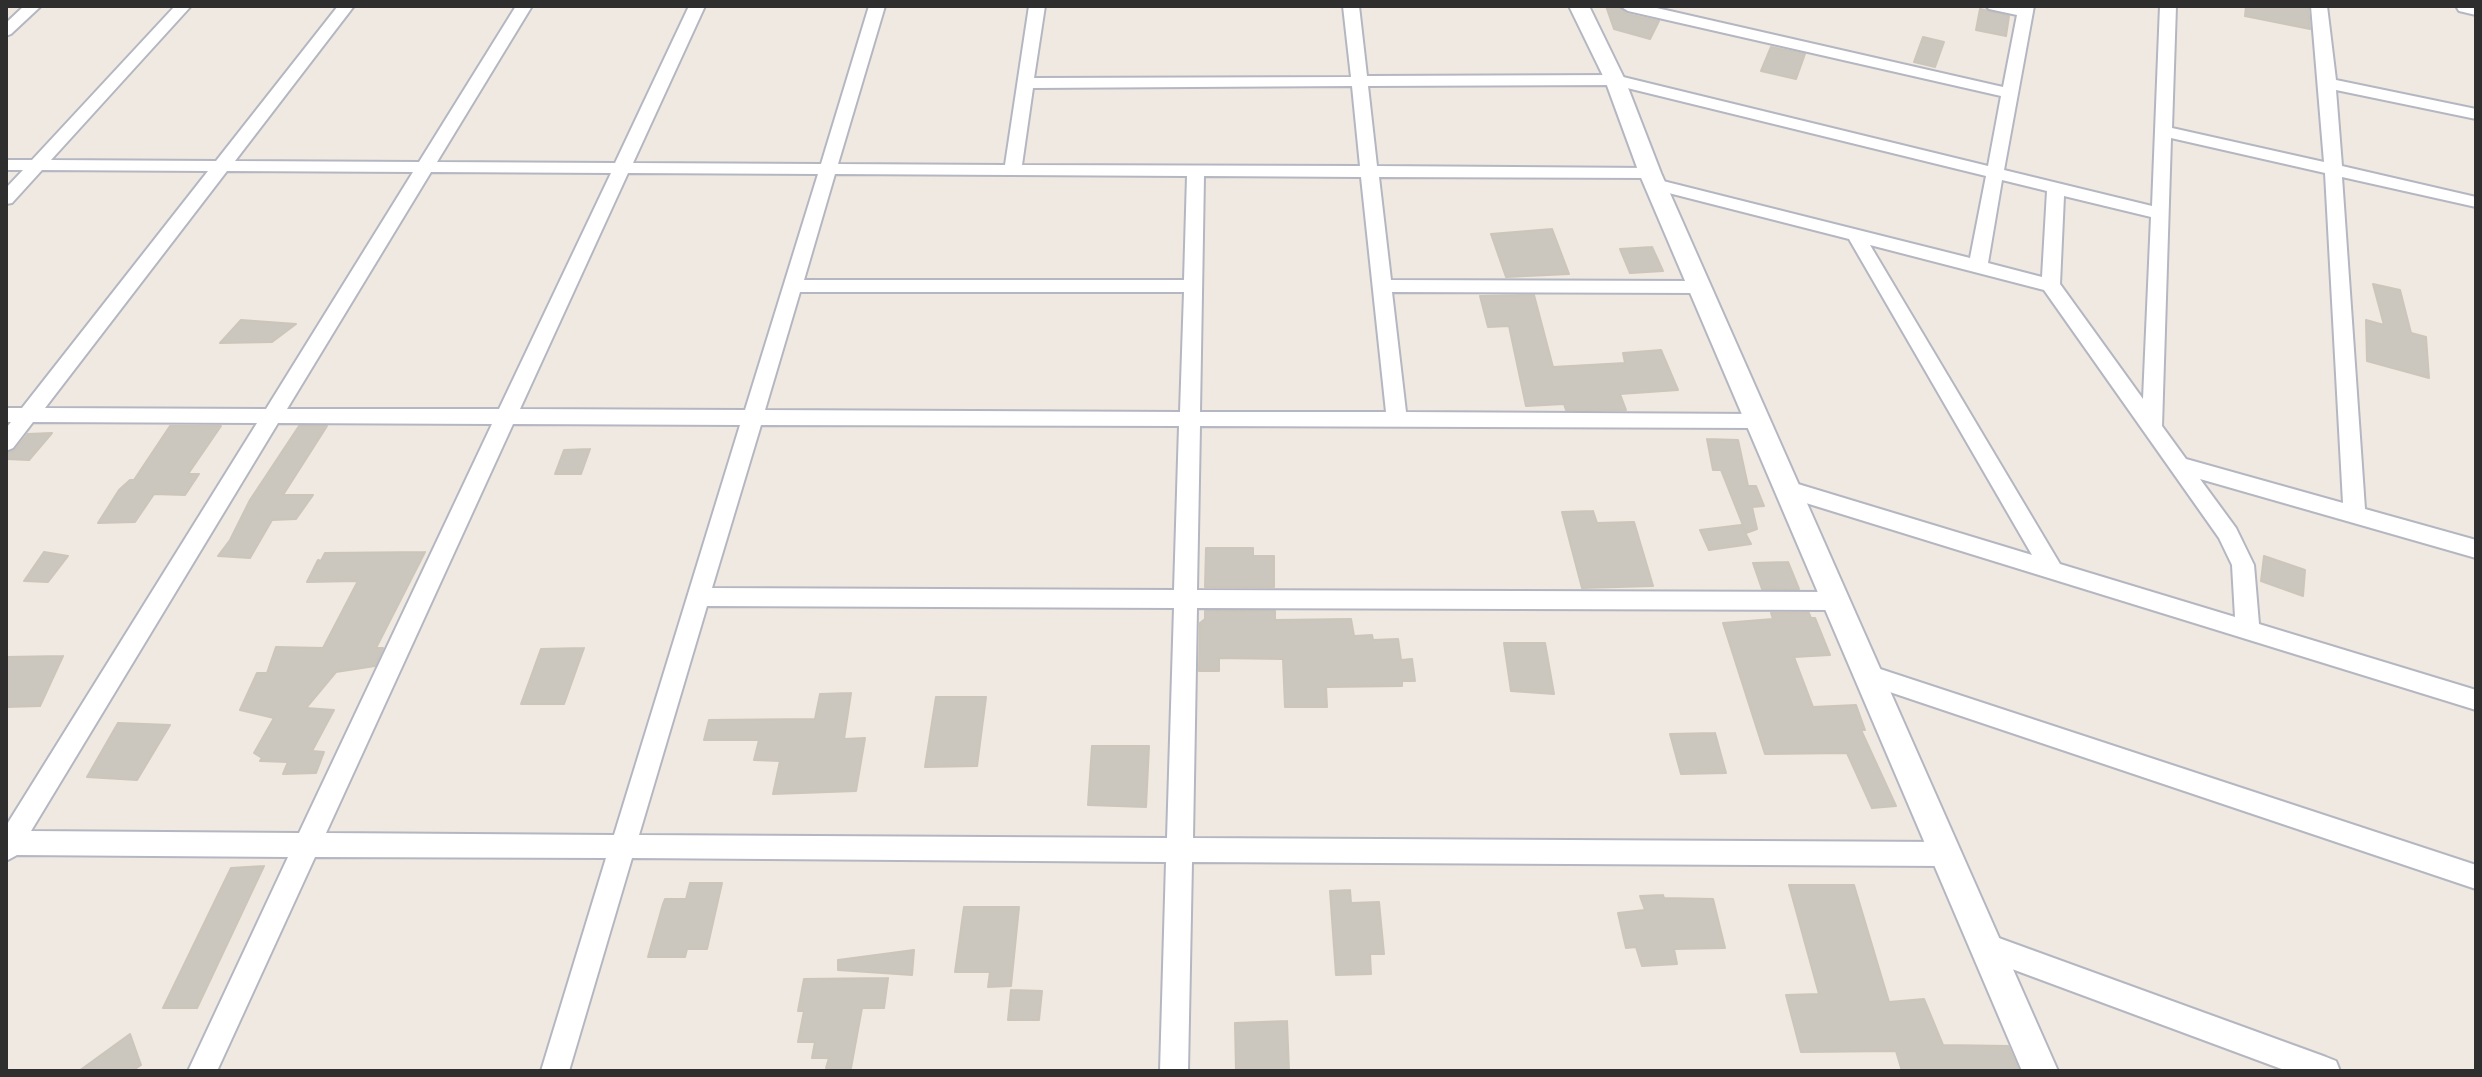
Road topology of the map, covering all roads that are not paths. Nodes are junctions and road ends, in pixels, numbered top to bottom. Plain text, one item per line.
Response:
1 (33, 6) edge
2 (183, 6) edge
3 (346, 6) edge
4 (524, 6) edge
5 (697, 6) edge
6 (877, 6) edge
7 (1037, 6) edge
8 (1351, 6) edge
9 (1579, 6) edge
10 (1628, 6) edge
11 (1994, 6) edge
12 (2168, 6) edge
13 (2319, 6) edge
14 (2467, 6) edge
15 (2476, 8) edge
16 (2025, 9) edge
17 (6, 31) edge
18 (1615, 80) junction
19 (1026, 83) junction
20 (1360, 83) junction
21 (2328, 83) junction
22 (2010, 93) junction
23 (2476, 114) edge
24 (2166, 132) junction
25 (6, 165) edge
26 (38, 165) junction
27 (221, 167) junction
28 (425, 167) junction
29 (622, 168) junction
30 (827, 169) junction
31 (1013, 170) junction
32 (1196, 170) junction
33 (2333, 170) junction
34 (1370, 171) junction
35 (1995, 173) junction
36 (1652, 178) junction
37 (2056, 188) junction
38 (6, 199) edge
39 (2476, 202) edge
40 (2161, 214) junction
41 (1855, 234) junction
42 (1978, 266) junction
43 (2051, 285) junction
44 (792, 286) junction
45 (1193, 286) junction
46 (1383, 286) junction
47 (1699, 287) junction
48 (6, 415) edge
49 (28, 415) junction
50 (272, 415) junction
51 (506, 416) junction
52 (753, 417) junction
53 (1190, 419) junction
54 (1397, 419) junction
55 (1759, 421) junction
56 (2152, 425) junction
57 (6, 443) edge
58 (2180, 465) junction
59 (1788, 489) junction
60 (2354, 514) junction
61 (2476, 549) edge
62 (2052, 569) junction
63 (698, 597) junction
64 (1186, 598) junction
65 (1838, 601) junction
66 (2248, 630) junction
67 (1871, 676) junction
68 (2476, 700) edge
69 (7, 845) edge
70 (307, 845) junction
71 (623, 846) junction
72 (1179, 849) junction
73 (1945, 854) junction
74 (2476, 877) edge
75 (1985, 946) junction
76 (202, 1071) edge
77 (555, 1071) edge
78 (1174, 1071) edge
79 (2040, 1071) edge
80 (2326, 1071) edge

1 - 17 street
2 - 26 street
3 - 27 street
4 - 28 street
5 - 29 street
6 - 30 street
7 - 19 street
8 - 20 street
9 - 18 street
10 - 22 street
11 - 16 street
12 - 24 street
13 - 21 street
14 - 15 main road
16 - 22 street
18 - 20 street
18 - 35 street
18 - 36 street
19 - 20 street
19 - 31 street
20 - 34 street
21 - 23 street
21 - 33 street
22 - 35 street
24 - 33 street
24 - 40 street
25 - 26 street
26 - 27 street
26 - 38 street
27 - 28 street
27 - 49 street
28 - 29 street
28 - 50 street
29 - 30 street
29 - 51 street
30 - 31 street
30 - 44 street
31 - 32 street
32 - 34 street
32 - 45 street
33 - 39 street
33 - 60 street
34 - 36 street
34 - 46 street
35 - 37 street
35 - 42 street
36 - 41 street
36 - 47 street
37 - 40 street
37 - 43 street
40 - 56 street
41 - 42 street
41 - 62 street
42 - 43 street
43 - 56 street
44 - 45 street
44 - 52 street
45 - 53 street
46 - 47 street
46 - 54 street
47 - 55 street
48 - 49 street
49 - 50 street
49 - 57 street
50 - 51 street
50 - 69 street
51 - 52 street
51 - 70 street
52 - 53 street
52 - 63 street
53 - 54 street
53 - 64 street
54 - 55 street
55 - 59 street
56 - 58 street
58 - 60 street
58 - 66 street
59 - 62 street
59 - 65 street
60 - 61 street
62 - 66 street
63 - 64 street
63 - 71 street
64 - 65 street
64 - 72 street
65 - 67 street
66 - 68 street
67 - 73 street
67 - 74 street
69 - 70 street
70 - 71 street
70 - 76 street
71 - 72 street
71 - 77 street
72 - 73 street
72 - 78 street
73 - 75 street
75 - 79 street
75 - 80 street

